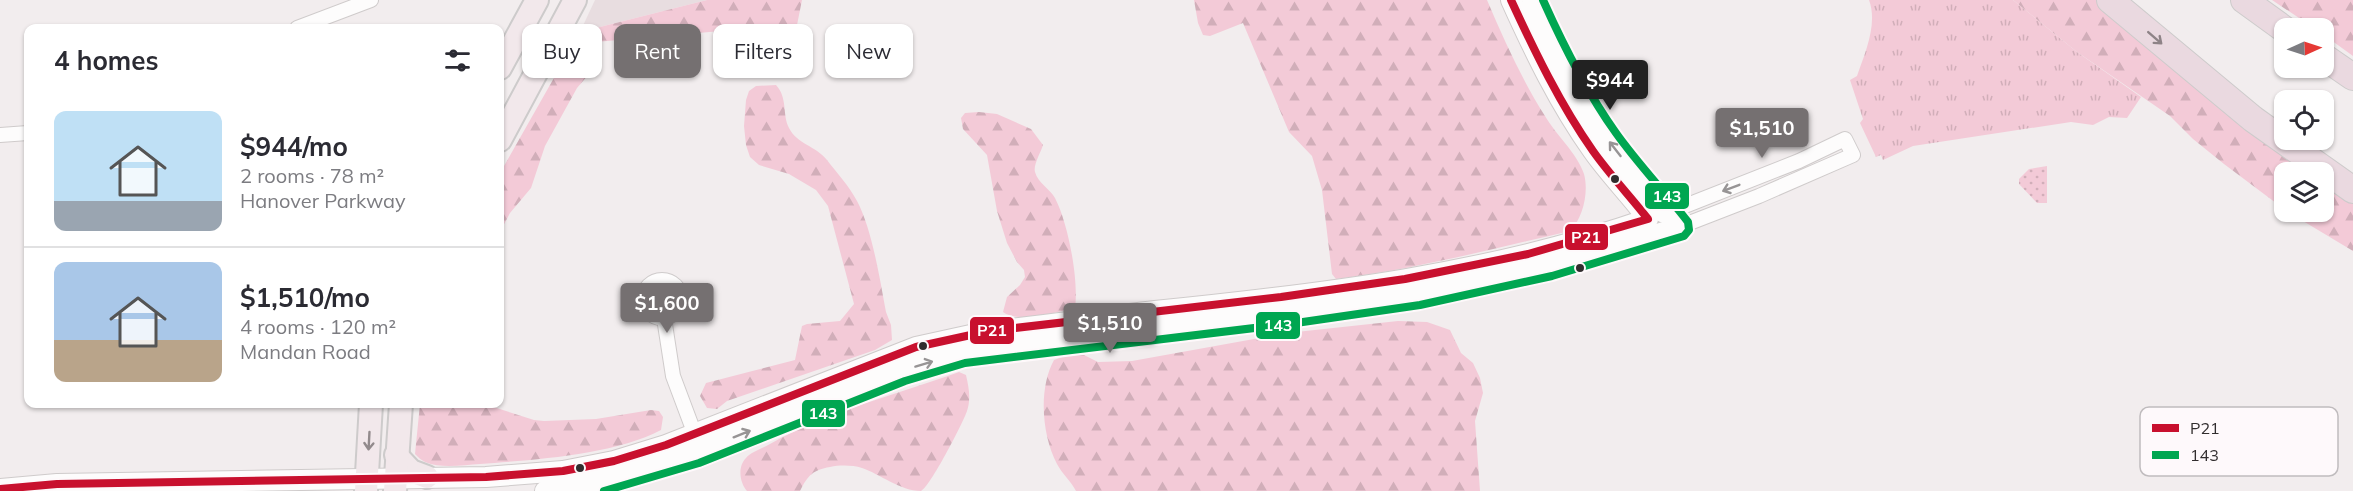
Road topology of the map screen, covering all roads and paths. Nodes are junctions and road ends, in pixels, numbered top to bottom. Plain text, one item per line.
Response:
1 (371, 0) edge
2 (537, 0) edge
3 (575, 0) edge
4 (1511, 0) edge
5 (1532, 0) edge
6 (2110, 0) edge
7 (2244, 0) edge
8 (2274, 22) edge
9 (308, 24) edge
10 (504, 61) edge
11 (2334, 64) edge
12 (2353, 77) edge
13 (24, 133) edge
14 (504, 133) edge
15 (0, 135) edge
16 (2353, 190) edge
17 (1663, 223) junction
18 (664, 318) dead end
19 (371, 408) edge
20 (401, 408) edge
21 (697, 442) junction
22 (396, 455) junction
23 (427, 477) junction
24 (366, 484) edge
25 (396, 484) edge
26 (0, 489) edge
27 (546, 491) edge

1 - 9 street
2 - 10 main road
3 - 14 main road
4 - 17 street
17 -> 5 street
6 -> 16 highway
7 - 8 highway
11 - 12 highway
13 - 15 street
17 -> 17 street
17 - 21 street
18 - 21 street
19 -> 24 main road
20 - 22 main road
21 - 23 street
21 - 27 street
22 - 23 main road
22 - 25 main road
23 - 25 street
24 - 25 street
24 - 26 street

